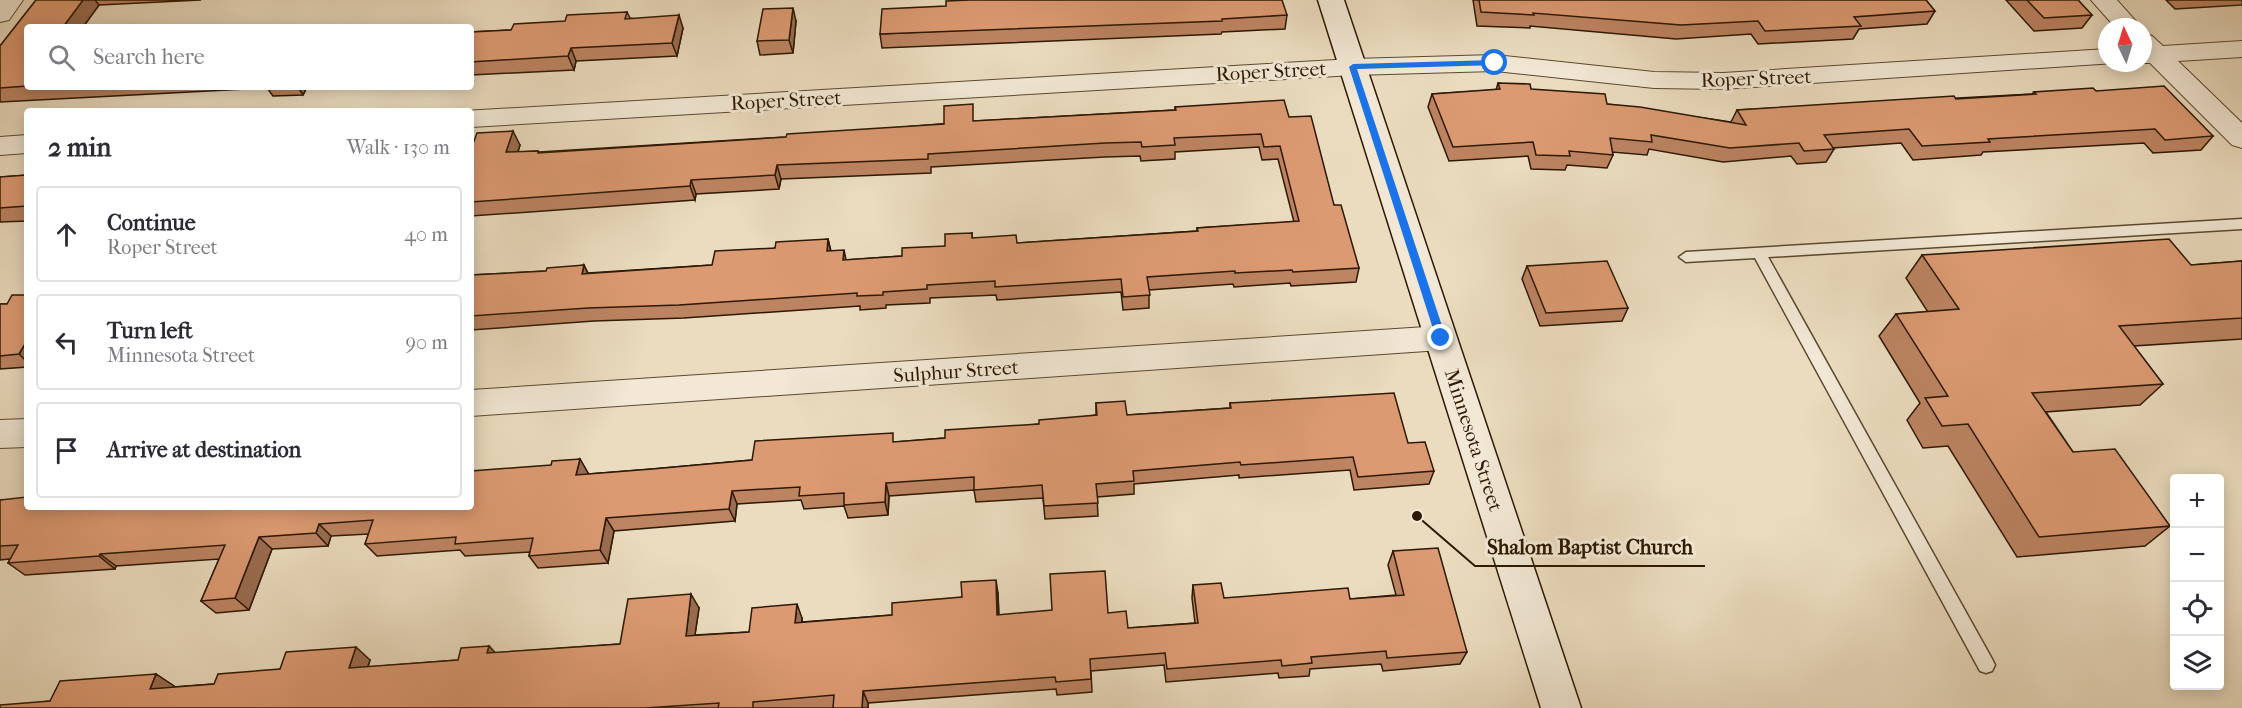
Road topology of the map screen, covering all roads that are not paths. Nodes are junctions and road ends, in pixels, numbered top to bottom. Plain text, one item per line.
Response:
1 (12, 0) edge
2 (1331, 0) edge
3 (2103, 0) edge
4 (0, 15) edge
5 (2120, 18) edge
6 (2242, 49) edge
7 (2152, 50) edge
8 (2152, 55) edge
9 (2098, 58) edge
10 (1353, 67) junction
11 (474, 118) edge
12 (2242, 139) edge
13 (24, 144) edge
14 (0, 146) edge
15 (2242, 224) edge
16 (1759, 253) junction
17 (1686, 258) dead end
18 (1441, 338) junction
19 (474, 403) edge
20 (24, 432) edge
21 (0, 434) edge
22 (1986, 665) dead end
23 (1561, 708) edge

1 - 4 street
2 - 10 street, Minnesota Street
3 - 5 street
6 - 7 street
8 - 12 street
9 - 10 street, Roper Street
10 - 11 street, Roper Street
10 - 18 street, Minnesota Street
13 - 14 street
15 - 16 lane
16 - 17 lane
16 - 22 lane
18 - 19 street, Sulphur Street
18 - 23 street, Minnesota Street
20 - 21 street

